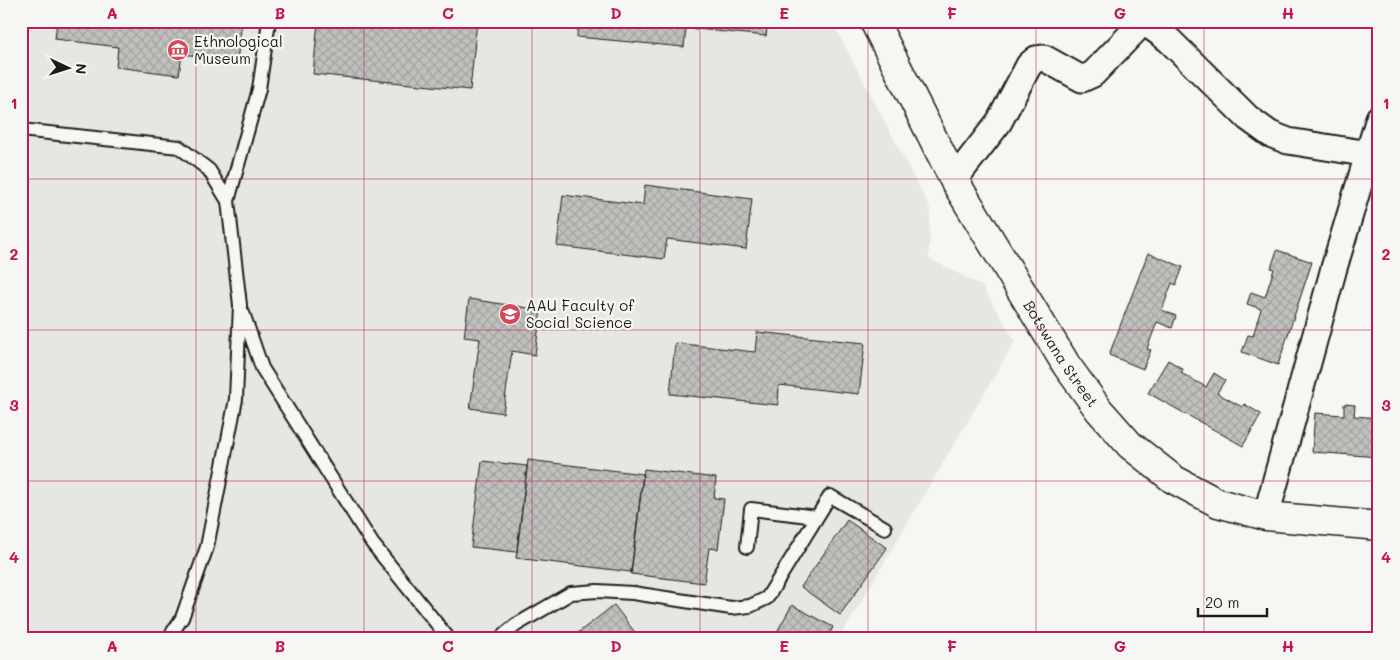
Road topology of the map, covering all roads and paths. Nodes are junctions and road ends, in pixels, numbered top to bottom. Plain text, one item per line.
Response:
1 (269, 21) edge
2 (874, 21) edge
3 (1144, 21) edge
4 (1379, 118) edge
5 (21, 131) edge
6 (1369, 154) junction
7 (954, 180) junction
8 (228, 201) junction
9 (240, 304) junction
10 (1266, 516) junction
11 (817, 517) junction
12 (1379, 526) edge
13 (885, 528) dead end
14 (746, 546) dead end
15 (168, 639) edge
16 (449, 639) edge
17 (499, 639) edge

1 - 8 lane
2 - 7 main road, Botswana Street
3 - 6 street
3 - 7 street
4 - 6 street
5 - 8 lane
6 - 10 street
7 - 10 main road, Botswana Street
8 - 9 lane
9 - 15 lane
9 - 16 lane
10 - 12 main road, Botswana Street
11 - 13 lane
11 - 14 lane
11 - 17 lane

